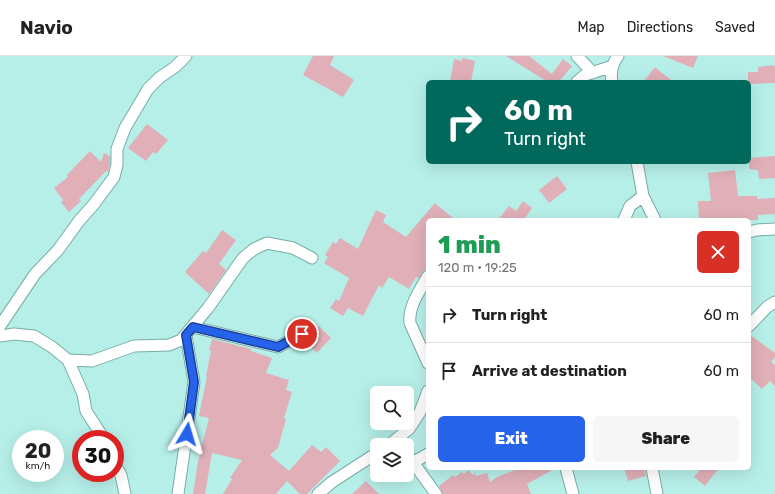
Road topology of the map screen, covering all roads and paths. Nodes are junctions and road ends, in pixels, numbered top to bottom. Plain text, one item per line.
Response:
1 (186, 56) edge
2 (577, 56) edge
3 (616, 61) edge
4 (593, 73) junction
5 (579, 80) edge
6 (612, 80) edge
7 (637, 164) edge
8 (643, 196) junction
9 (624, 218) edge
10 (654, 218) edge
11 (775, 229) edge
12 (751, 232) edge
13 (312, 258) dead end
14 (426, 280) edge
15 (775, 302) edge
16 (751, 324) edge
17 (0, 326) edge
18 (190, 331) junction
19 (302, 334) dead end
20 (0, 336) edge
21 (426, 359) edge
22 (68, 360) junction
23 (426, 396) edge
24 (98, 430) edge
25 (399, 438) edge
26 (426, 454) edge
27 (414, 457) edge
28 (370, 458) edge
29 (414, 464) edge
30 (567, 470) edge
31 (652, 470) edge
32 (123, 482) edge
33 (125, 494) edge
34 (178, 494) edge
35 (318, 494) edge
36 (436, 494) edge
37 (573, 494) edge
38 (657, 494) edge

1 - 17 street
2 - 4 street
3 - 4 street
3 - 6 street
4 - 5 street
7 - 8 street
8 - 9 street
8 - 10 street
11 - 12 street
13 - 18 street
14 - 21 street
15 - 16 street
18 - 19 street
18 - 22 street
18 - 34 street
20 - 22 street
22 - 24 street
23 - 25 street
26 - 27 street
28 - 35 street
29 - 36 street
30 - 37 street
31 - 38 street
32 - 33 street

